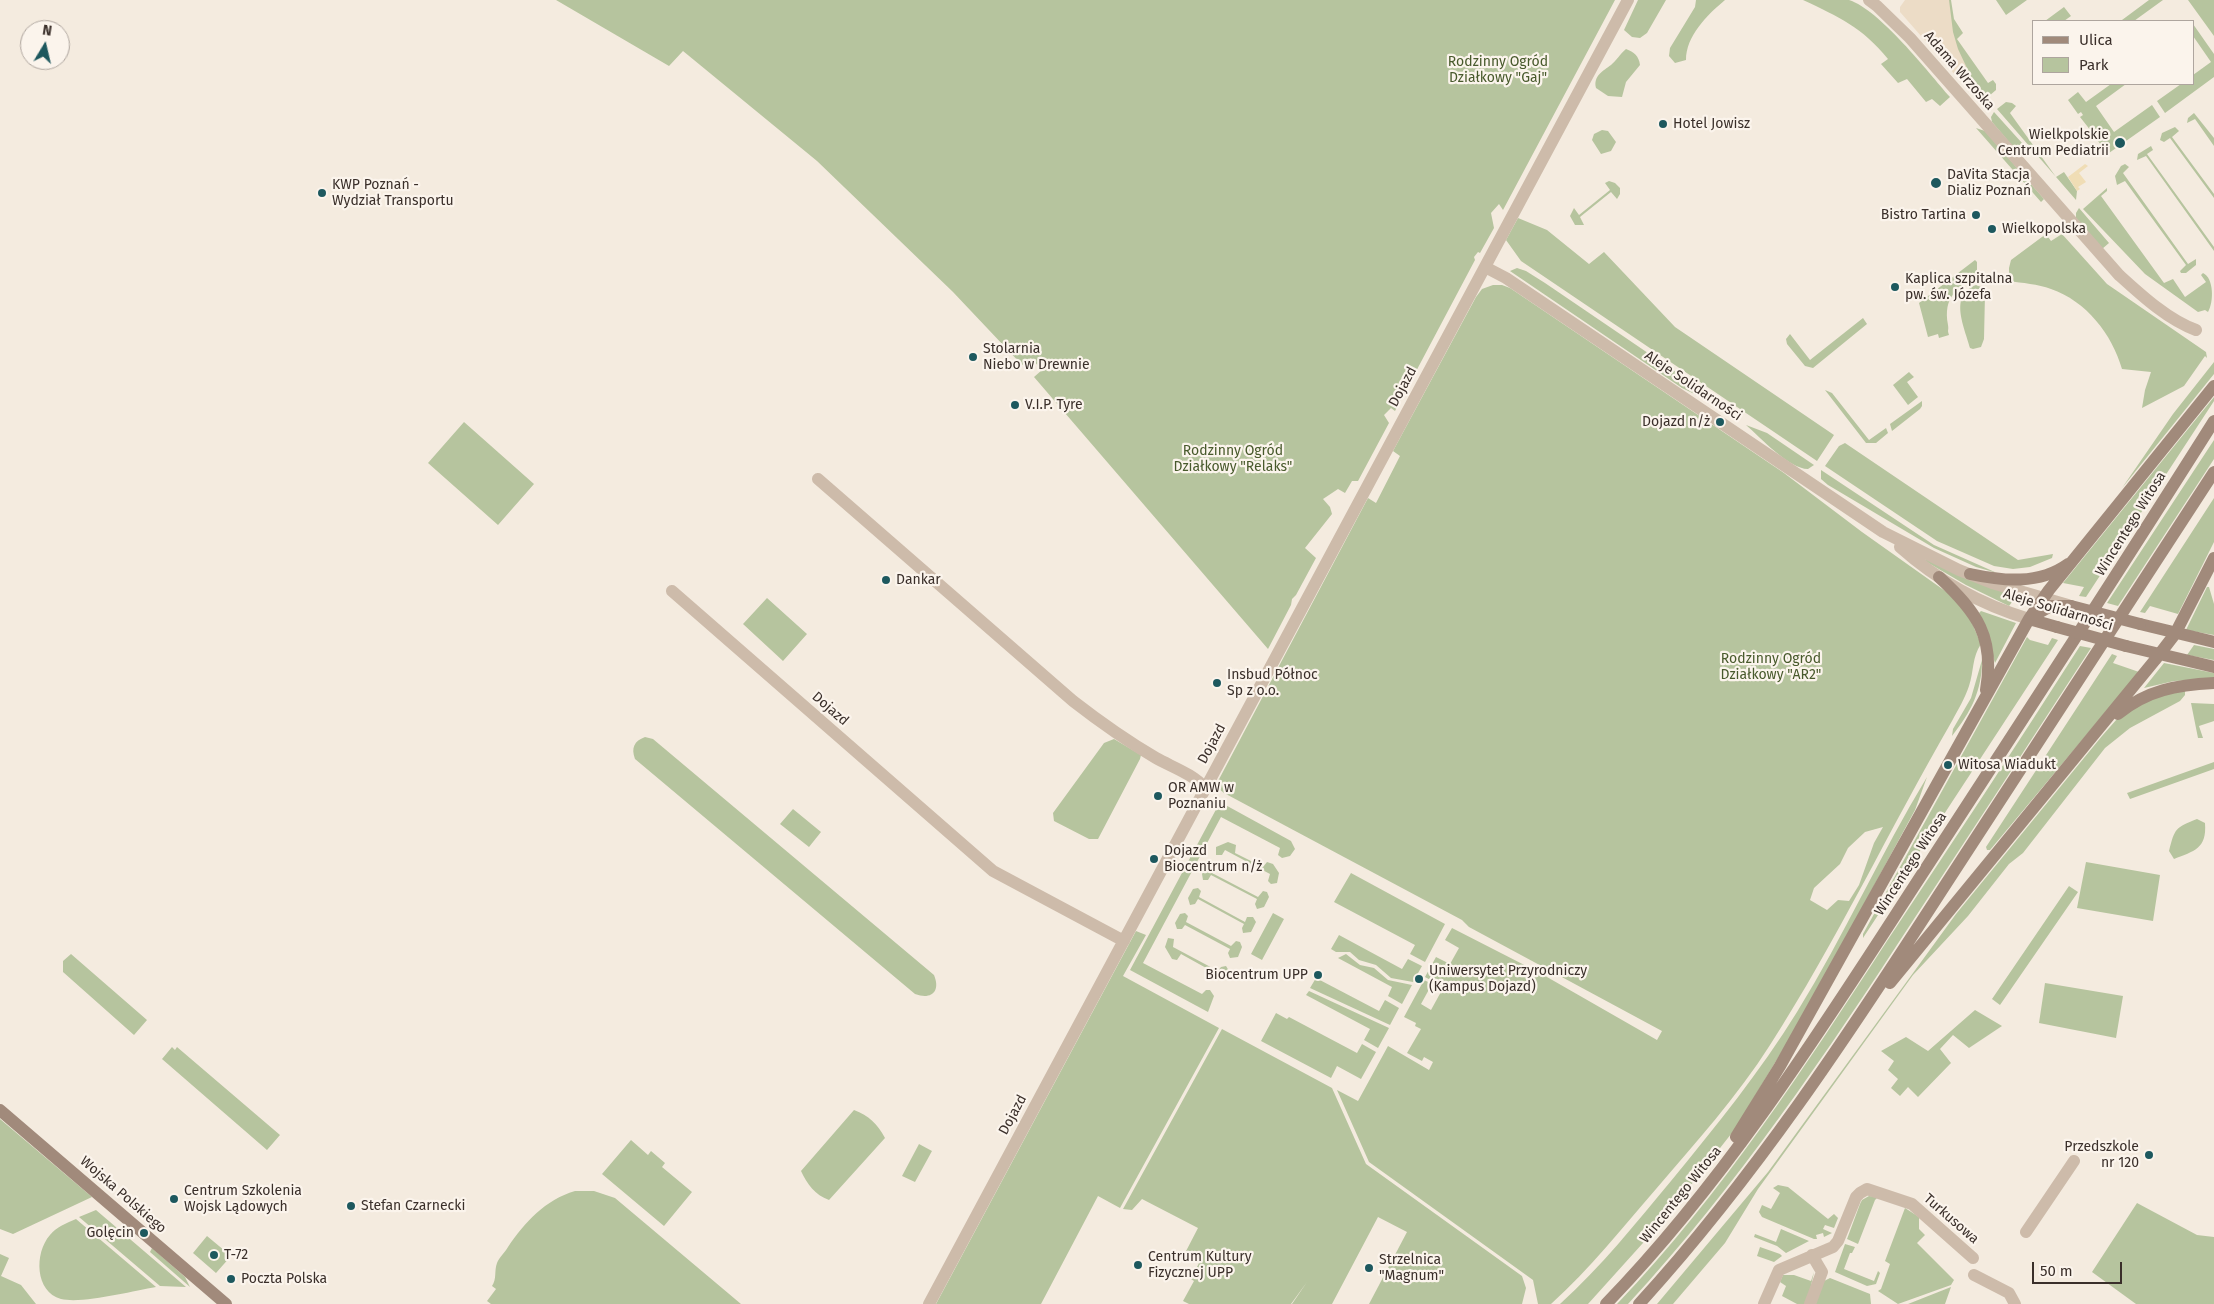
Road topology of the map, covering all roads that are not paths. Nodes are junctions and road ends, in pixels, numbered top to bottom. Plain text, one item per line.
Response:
1 (1628, 0) edge
2 (1869, 0) edge
3 (1485, 267) junction
4 (2196, 330) dead end
5 (2214, 386) edge
6 (2214, 421) edge
7 (2214, 472) edge
8 (818, 479) dead end
9 (1883, 532) junction
10 (2079, 554) junction
11 (2214, 558) edge
12 (1970, 574) junction
13 (1939, 577) junction
14 (672, 591) dead end
15 (2044, 597) junction
16 (2072, 606) junction
17 (2029, 620) junction
18 (2175, 634) junction
19 (2214, 642) edge
20 (2159, 654) junction
21 (2214, 667) edge
22 (2214, 684) edge
23 (1985, 697) junction
24 (2084, 748) junction
25 (1205, 788) junction
26 (1124, 941) junction
27 (1852, 1029) junction
28 (0, 1110) edge
29 (2074, 1161) dead end
30 (1698, 1199) junction
31 (2026, 1232) dead end
32 (1812, 1255) junction
33 (1973, 1258) dead end
34 (1974, 1275) dead end
35 (226, 1304) edge
36 (929, 1304) edge
37 (1606, 1304) edge
38 (1639, 1304) edge
39 (1764, 1304) edge
40 (1810, 1304) edge
41 (2015, 1304) edge

1 - 3 street, Dojazd
2 - 4 street, Adama Wrzoska
3 - 9 street, Aleje Solidarności
3 - 25 street, Dojazd
5 - 10 main road
6 - 30 main road, Wincentego Witosa
7 - 27 main road
8 - 25 street, Dojazd
9 - 12 street, Aleje Solidarności
9 - 13 street, Aleje Solidarności
10 - 12 main road
10 - 15 main road
11 - 18 main road
12 - 15 street, Aleje Solidarności
13 - 17 street, Aleje Solidarności
13 - 23 main road
14 - 26 street, Dojazd
15 - 16 street, Aleje Solidarności
15 - 17 main road
16 - 17 main road
16 - 18 main road, Aleje Solidarności, bridge
17 - 20 main road, Aleje Solidarności, bridge
17 - 23 main road
18 - 19 main road, Aleje Solidarności
18 - 20 main road
20 - 21 main road, Aleje Solidarności
20 - 24 main road
22 - 24 main road
23 - 30 main road
24 - 27 main road
25 - 26 street, Dojazd
26 - 36 street, Dojazd
27 - 38 main road
28 - 35 main road, Wojska Polskiego
29 - 31 street
30 - 37 main road, Wincentego Witosa
32 - 33 street, Turkusowa
32 - 39 street, Turkusowa
32 - 40 street
34 - 41 street

